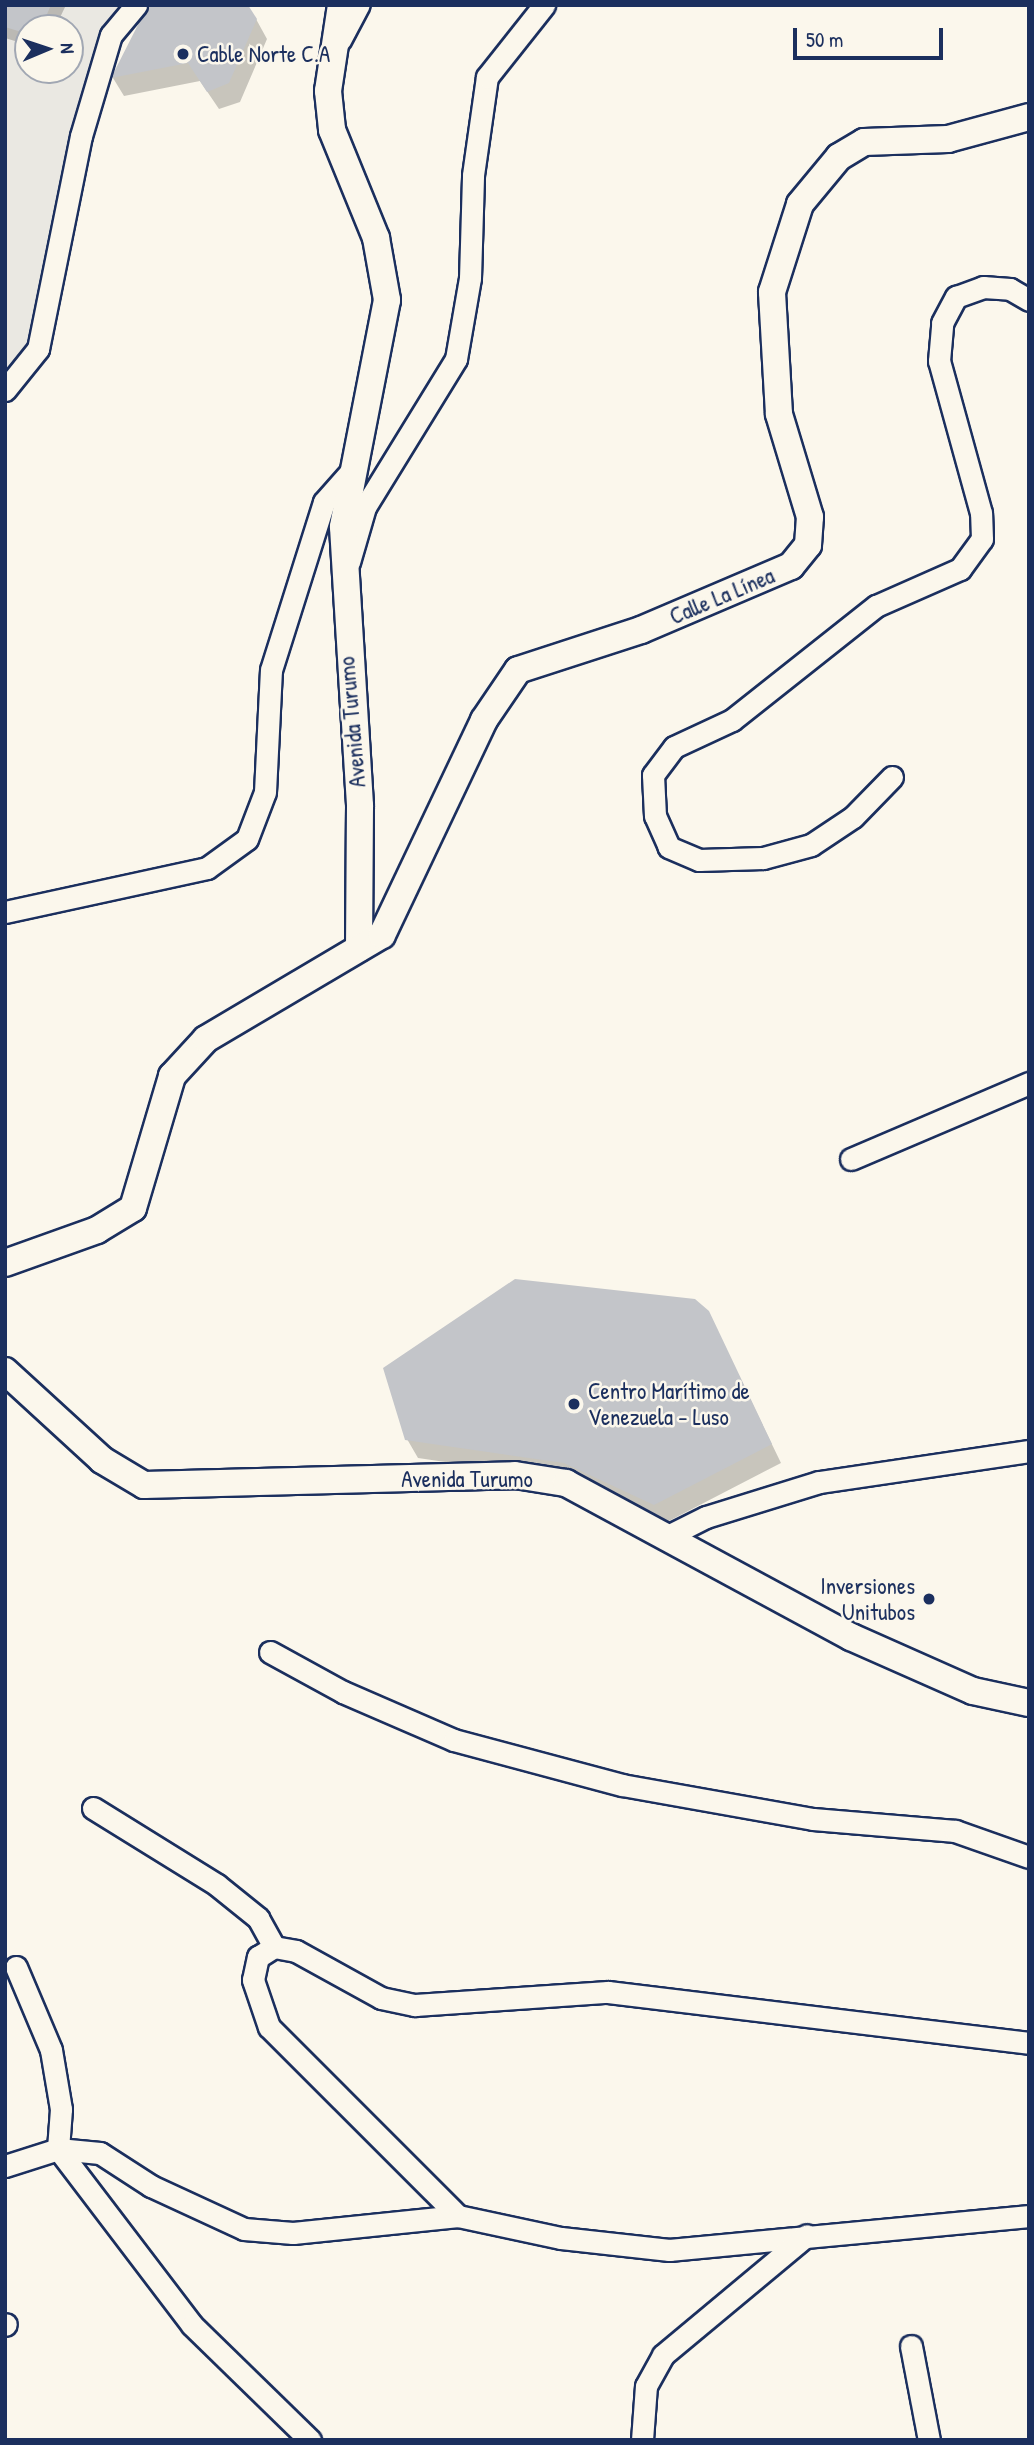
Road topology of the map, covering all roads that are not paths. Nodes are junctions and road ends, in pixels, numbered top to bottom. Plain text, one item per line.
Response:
1 (136, 5) edge
2 (341, 5) edge
3 (359, 5) edge
4 (544, 5) edge
5 (336, 48) junction
6 (1029, 117) edge
7 (1029, 299) edge
8 (5, 390) edge
9 (356, 466) junction
10 (342, 588) junction
11 (892, 777) dead end
12 (5, 912) edge
13 (359, 948) junction
14 (1029, 1083) edge
15 (851, 1159) dead end
16 (5, 1263) edge
17 (5, 1371) edge
18 (1029, 1451) edge
19 (668, 1536) junction
20 (270, 1652) dead end
21 (1029, 1703) edge
22 (93, 1808) dead end
23 (1029, 1857) edge
24 (274, 1947) junction
25 (16, 1967) dead end
26 (1029, 2043) edge
27 (58, 2150) junction
28 (5, 2166) edge
29 (458, 2216) junction
30 (1029, 2216) edge
31 (808, 2234) junction
32 (911, 2346) dead end
33 (310, 2440) edge
34 (642, 2440) edge
35 (929, 2440) edge

1 - 8 street
2 - 5 street, Avenida Turumo
3 - 5 street
4 - 10 street
5 - 9 street, Avenida Turumo
6 - 13 street, Calle La Línea
7 - 11 street
9 - 10 street, Avenida Turumo
9 - 12 street
10 - 13 street, Avenida Turumo
13 - 16 street
14 - 15 street
17 - 19 street, Avenida Turumo
18 - 19 street
19 - 21 street, Avenida Turumo
20 - 23 street
22 - 24 street
24 - 26 street
24 - 29 street
25 - 27 street
27 - 28 street
27 - 29 street
27 - 33 street
29 - 31 street
30 - 31 street
31 - 34 street
32 - 35 street

